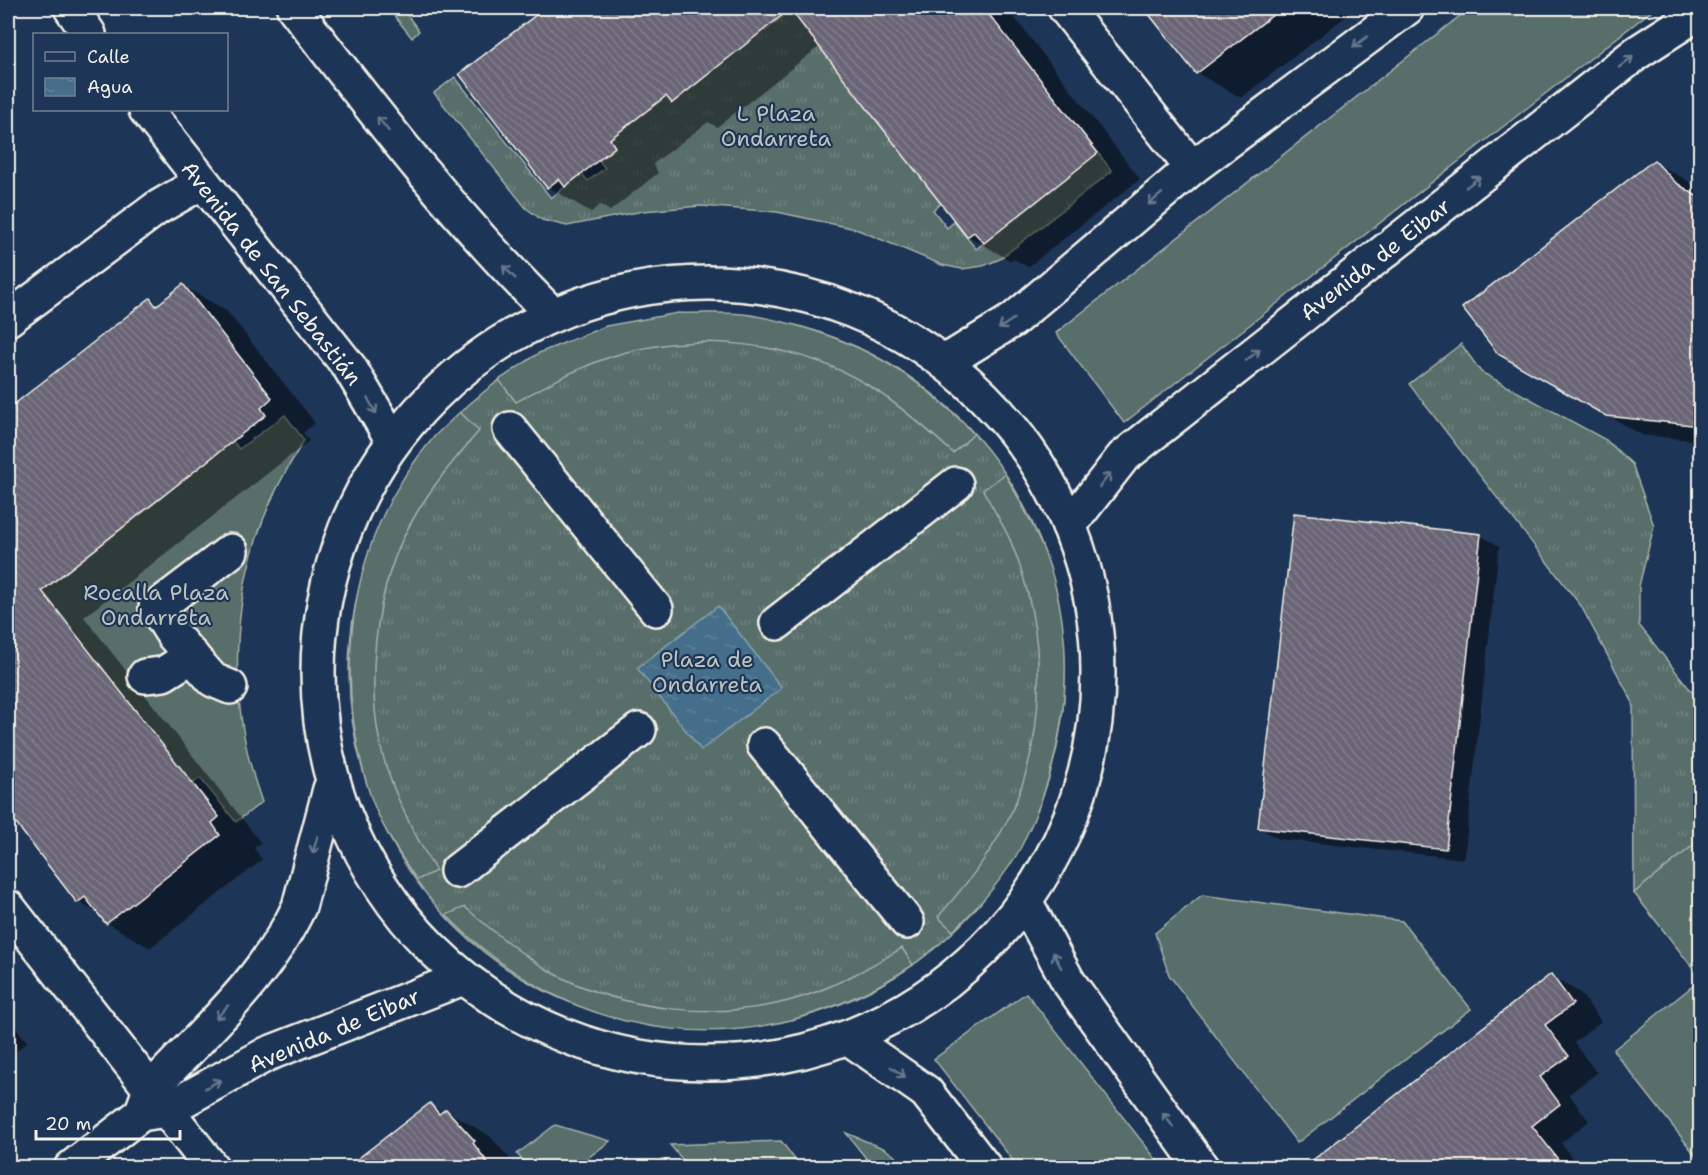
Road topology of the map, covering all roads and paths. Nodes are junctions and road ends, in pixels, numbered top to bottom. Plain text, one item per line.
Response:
1 (70, 8) edge
2 (294, 8) edge
3 (1065, 8) edge
4 (1407, 8) edge
5 (1701, 12) edge
6 (88, 33) edge
7 (147, 111) edge
8 (1192, 168) junction
9 (201, 182) junction
10 (551, 313) junction
11 (8, 319) edge
12 (945, 362) junction
13 (510, 429) dead end
14 (393, 441) junction
15 (956, 484) dead end
16 (1069, 526) junction
17 (231, 551) dead end
18 (656, 609) dead end
19 (777, 623) dead end
20 (192, 657) junction
21 (145, 676) dead end
22 (230, 687) dead end
23 (639, 729) dead end
24 (764, 745) dead end
25 (330, 789) junction
26 (457, 871) dead end
27 (1025, 901) junction
28 (8, 908) edge
29 (907, 922) dead end
30 (463, 978) junction
31 (850, 1039) junction
32 (152, 1105) junction
33 (71, 1167) edge
34 (212, 1167) edge
35 (985, 1167) edge
36 (1202, 1167) edge

1 - 6 street
10 -> 2 street
3 - 8 street
4 -> 8 street
16 -> 5 street, Avenida de Eibar
7 - 9 street, Avenida de San Sebastián
8 -> 12 street
9 - 11 street
9 -> 14 street, Avenida de San Sebastián
10 - 12 street
10 - 14 street
12 - 16 street
13 - 18 street
14 - 25 street
15 - 19 street
16 - 27 street
17 - 20 street
20 - 21 street
20 - 22 street
23 - 26 street
24 - 29 street
25 - 30 street
25 -> 32 street, Avenida de Eibar
27 - 31 street
36 -> 27 street
28 - 32 street
30 - 31 street
32 -> 30 street, Avenida de Eibar
31 -> 35 street
32 - 33 street, Avenida de Eibar
32 - 34 street

